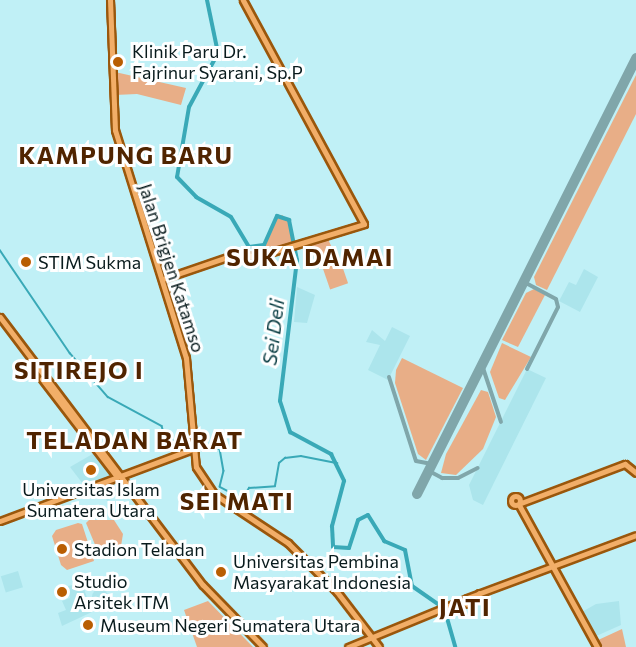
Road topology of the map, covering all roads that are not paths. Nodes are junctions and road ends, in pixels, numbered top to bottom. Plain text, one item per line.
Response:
1 (109, 0) edge
2 (243, 0) edge
3 (121, 157) junction
4 (163, 279) junction
5 (0, 317) edge
6 (0, 322) edge
7 (176, 324) junction
8 (192, 447) junction
9 (636, 473) edge
10 (118, 476) junction
11 (0, 521) edge
12 (636, 535) edge
13 (552, 566) junction
14 (373, 640) edge
15 (259, 645) edge
16 (348, 647) edge
17 (352, 647) edge
18 (596, 647) edge

1 - 3 main road, Jalan Brigjen Katamso
2 - 4 main road
3 - 4 main road, Jalan Brigjen Katamso
3 - 7 main road, Jalan Brigjen Katamso
4 - 7 main road, Jalan Brigjen Katamso
5 - 10 main road
6 - 10 main road
7 - 8 main road, Jalan Brigjen Katamso
8 - 10 main road
8 - 14 main road, Jalan Brigjen Katamso
9 - 13 main road
10 - 11 main road
10 - 15 main road
12 - 13 main road
13 - 14 main road
13 - 18 main road
14 - 16 main road
14 - 17 main road

